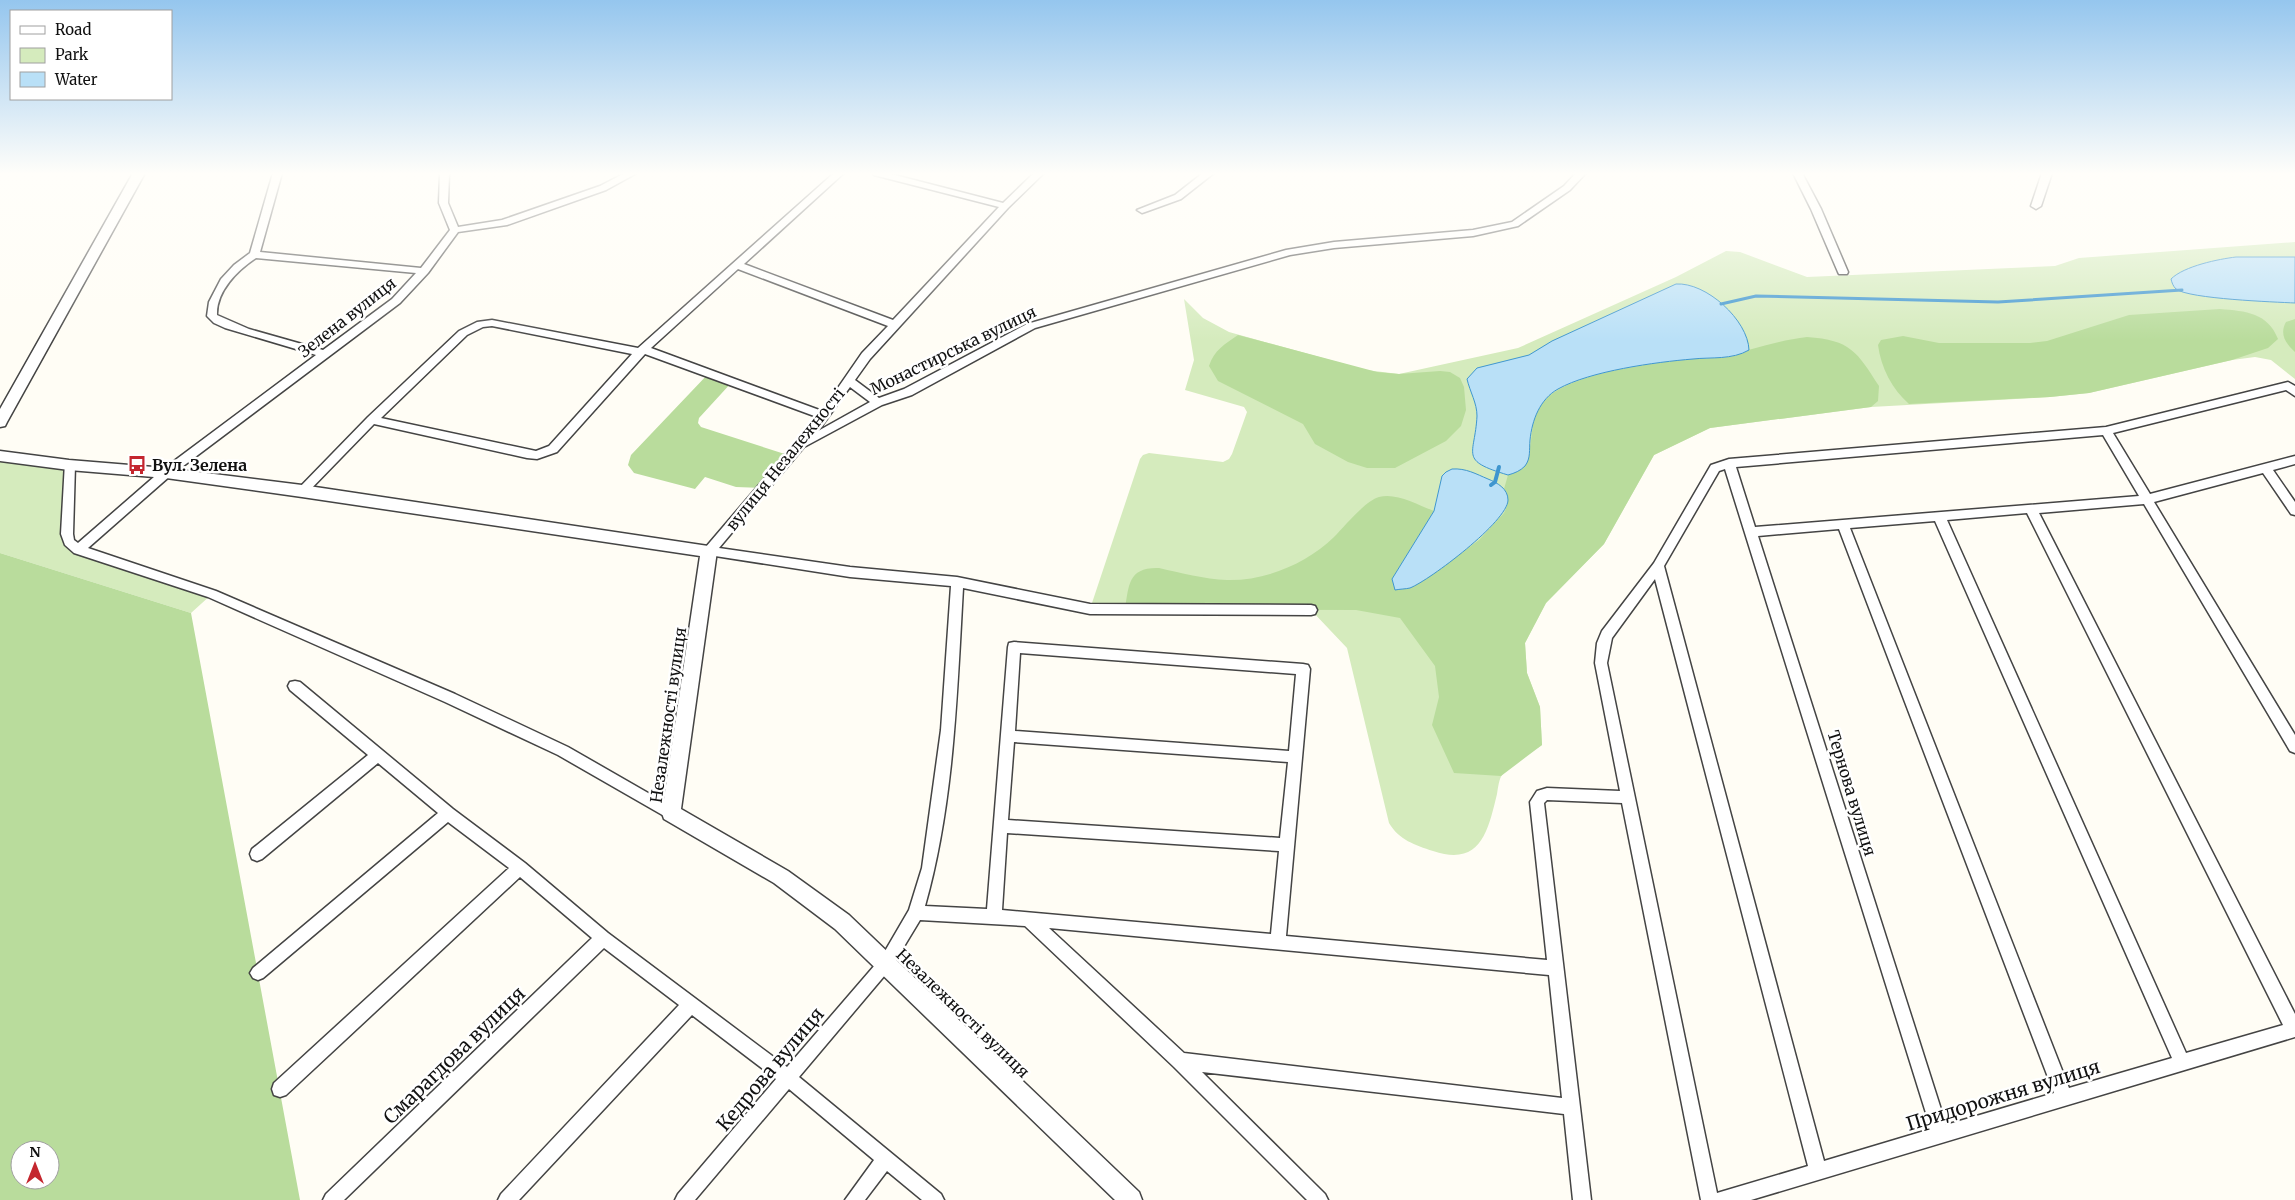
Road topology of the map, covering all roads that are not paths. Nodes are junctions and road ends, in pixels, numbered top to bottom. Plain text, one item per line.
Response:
1 (107, 229) edge
2 (261, 229) edge
3 (462, 229) edge
4 (777, 229) edge
5 (984, 229) edge
6 (1494, 229) edge
7 (1825, 229) edge
8 (455, 230) joint
9 (254, 255) junction
10 (737, 265) junction
11 (424, 271) junction
12 (1843, 272) dead end
13 (896, 325) junction
14 (642, 350) junction
15 (325, 354) junction
16 (849, 381) junction
17 (2295, 392) edge
18 (878, 402) junction
19 (824, 416) junction
20 (372, 420) junction
21 (0, 422) edge
22 (2106, 431) junction
23 (799, 446) junction
24 (0, 456) edge
25 (2295, 460) edge
26 (1729, 463) junction
27 (69, 465) junction
28 (2265, 468) junction
29 (166, 473) junction
30 (302, 491) junction
31 (2148, 499) junction
32 (2031, 509) junction
33 (2295, 511) edge
34 (1939, 516) junction
35 (1843, 525) junction
36 (1752, 532) junction
37 (78, 550) junction
38 (709, 551) junction
39 (1658, 566) junction
40 (957, 582) junction
41 (1311, 610) dead end
42 (295, 686) dead end
43 (1007, 736) junction
44 (2295, 746) edge
45 (378, 755) junction
46 (1294, 758) junction
47 (1627, 797) junction
48 (448, 813) junction
49 (671, 813) junction
50 (1001, 826) junction
51 (1286, 845) junction
52 (257, 854) dead end
53 (520, 868) junction
54 (916, 913) junction
55 (994, 916) junction
56 (1028, 919) junction
57 (603, 938) junction
58 (1278, 941) junction
59 (886, 963) junction
60 (1556, 968) junction
61 (258, 973) dead end
62 (690, 1005) junction
63 (2295, 1029) edge
64 (1180, 1061) junction
65 (2182, 1062) junction
66 (789, 1079) junction
67 (280, 1089) dead end
68 (2064, 1098) junction
69 (1573, 1107) junction
70 (1941, 1135) junction
71 (886, 1159) junction
72 (1818, 1172) junction
73 (332, 1200) edge
74 (507, 1200) edge
75 (684, 1200) edge
76 (854, 1200) edge
77 (935, 1200) edge
78 (1132, 1200) edge
79 (1319, 1200) edge
80 (1582, 1200) edge
81 (1710, 1200) edge
82 (1722, 1200) edge

1 - 21 street
2 - 9 street
3 - 8 street
4 - 10 street
5 - 13 street
6 - 18 street, Монастирська вулиця
7 - 12 street
8 - 11 street, Зелена вулиця
9 - 11 street
9 - 15 street
10 - 13 street
10 - 14 street
11 - 15 street, Зелена вулиця
13 - 16 street
14 - 19 street
14 - 20 street
14 - 20 street
15 - 29 street, Зелена вулиця
16 - 18 street
16 - 19 street
17 - 22 street
18 - 23 street, Монастирська вулиця
19 - 23 street
20 - 30 street
22 - 26 street
22 - 31 street
23 - 38 street
24 - 27 street
25 - 28 street
26 - 36 street, Тернова вулиця
26 - 39 street
27 - 29 street
27 - 37 street
28 - 31 street
28 - 33 street
29 - 30 street
29 - 37 street, Зелена вулиця
30 - 38 street
31 - 32 street
31 - 44 street
32 - 34 street
32 - 63 street
34 - 35 street
34 - 65 street
35 - 36 street
35 - 68 street
36 - 70 street, Тернова вулиця
37 - 49 street
38 - 40 street
38 - 49 street, Незалежності вулиця
39 - 47 street
39 - 72 street
40 - 41 street
40 - 54 street, Кедрова вулиця
42 - 45 street
43 - 46 street
43 - 46 street
43 - 50 street
45 - 48 street
45 - 52 street
46 - 51 street
47 - 60 street
47 - 81 street
48 - 53 street
48 - 61 street
49 - 59 street, Незалежності вулиця
50 - 51 street
50 - 55 street
51 - 58 street
53 - 57 street
53 - 67 street
54 - 55 street
54 - 59 street, Кедрова вулиця
55 - 56 street
56 - 58 street
56 - 64 street
57 - 62 street
57 - 73 street, Смарагдова вулиця
58 - 60 street
59 - 66 street, Кедрова вулиця
59 - 78 street, Незалежності вулиця
60 - 69 street
62 - 66 street
62 - 74 street
63 - 65 street, Придорожня вулиця
64 - 69 street
64 - 79 street
65 - 68 street, Придорожня вулиця
66 - 71 street
66 - 75 street, Кедрова вулиця
68 - 70 street, Придорожня вулиця
69 - 80 street
70 - 72 street, Придорожня вулиця
71 - 76 street
71 - 77 street
72 - 82 street, Придорожня вулиця

